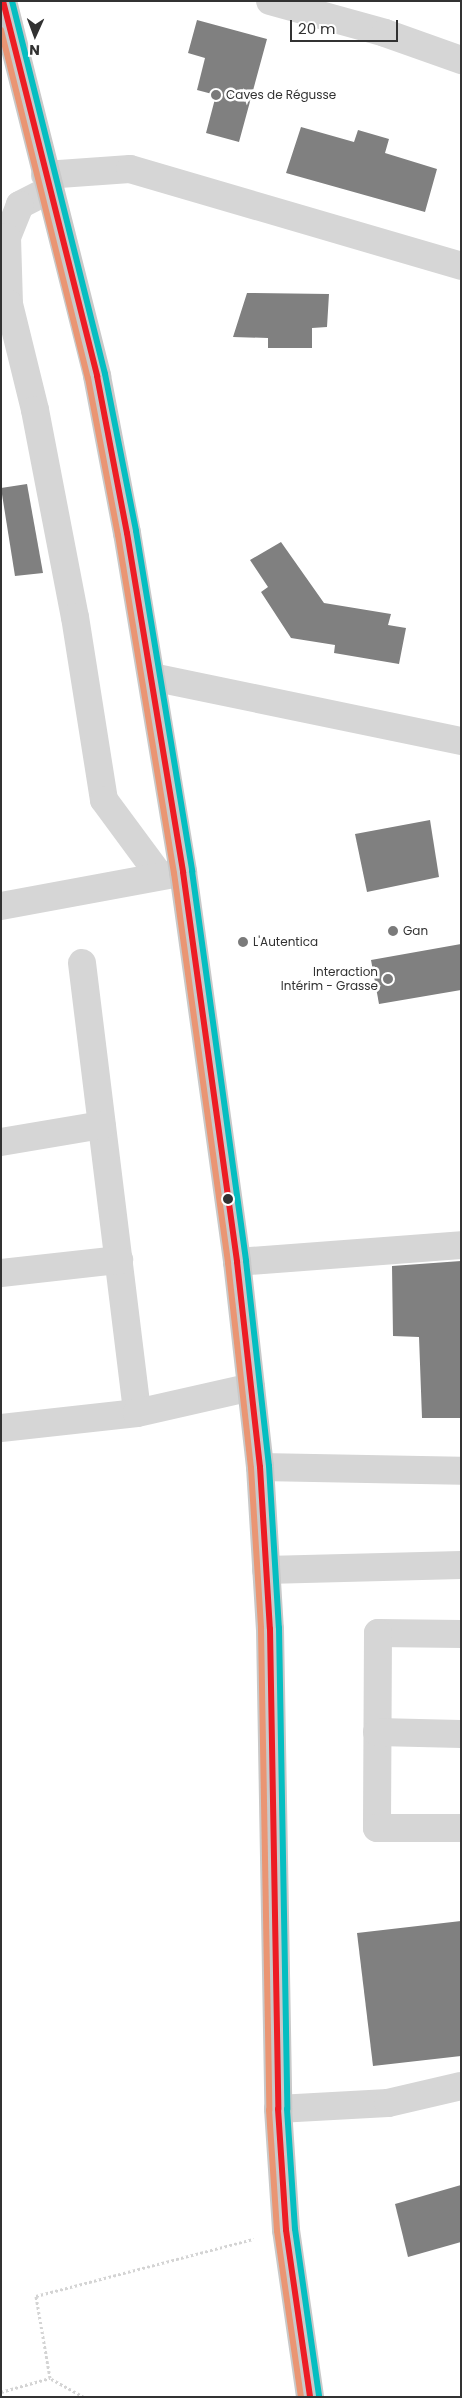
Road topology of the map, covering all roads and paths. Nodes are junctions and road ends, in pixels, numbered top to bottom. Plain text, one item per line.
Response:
1 (3, 1) edge
2 (270, 1) edge
3 (7, 41) edge
4 (461, 60) edge
5 (47, 182) junction
6 (461, 266) edge
7 (152, 677) junction
8 (461, 741) edge
9 (172, 874) junction
10 (1, 906) edge
11 (82, 964) dead end
12 (102, 1125) junction
13 (1, 1142) edge
14 (461, 1245) edge
15 (119, 1260) junction
16 (237, 1262) junction
17 (1, 1273) edge
18 (251, 1388) junction
19 (137, 1413) junction
20 (1, 1428) edge
21 (260, 1466) junction
22 (461, 1471) edge
23 (461, 1566) edge
24 (266, 1570) junction
25 (461, 1634) edge
26 (377, 1732) junction
27 (461, 1734) edge
28 (461, 1828) edge
29 (461, 2086) edge
30 (278, 2109) junction
31 (286, 2230) junction
32 (50, 2378) junction
33 (1, 2392) edge
34 (84, 2397) edge
35 (310, 2397) edge

1 - 3 main road
2 - 4 street
3 - 5 main road
5 - 6 street
5 - 7 main road
5 - 9 street
7 - 8 street
7 - 9 main road
9 - 10 street
9 - 16 main road
11 - 12 street
12 - 13 street
12 - 15 street
14 - 16 street
15 - 17 street
15 - 19 street
16 - 18 main road
18 - 19 street
18 - 21 main road
19 - 20 street
21 - 22 street
21 - 24 main road
23 - 24 street
24 - 30 main road
25 - 26 street
26 - 27 street
26 - 28 street
29 - 30 street
30 - 31 main road
31 - 32 path
31 - 35 main road
32 - 33 path
32 - 34 path

